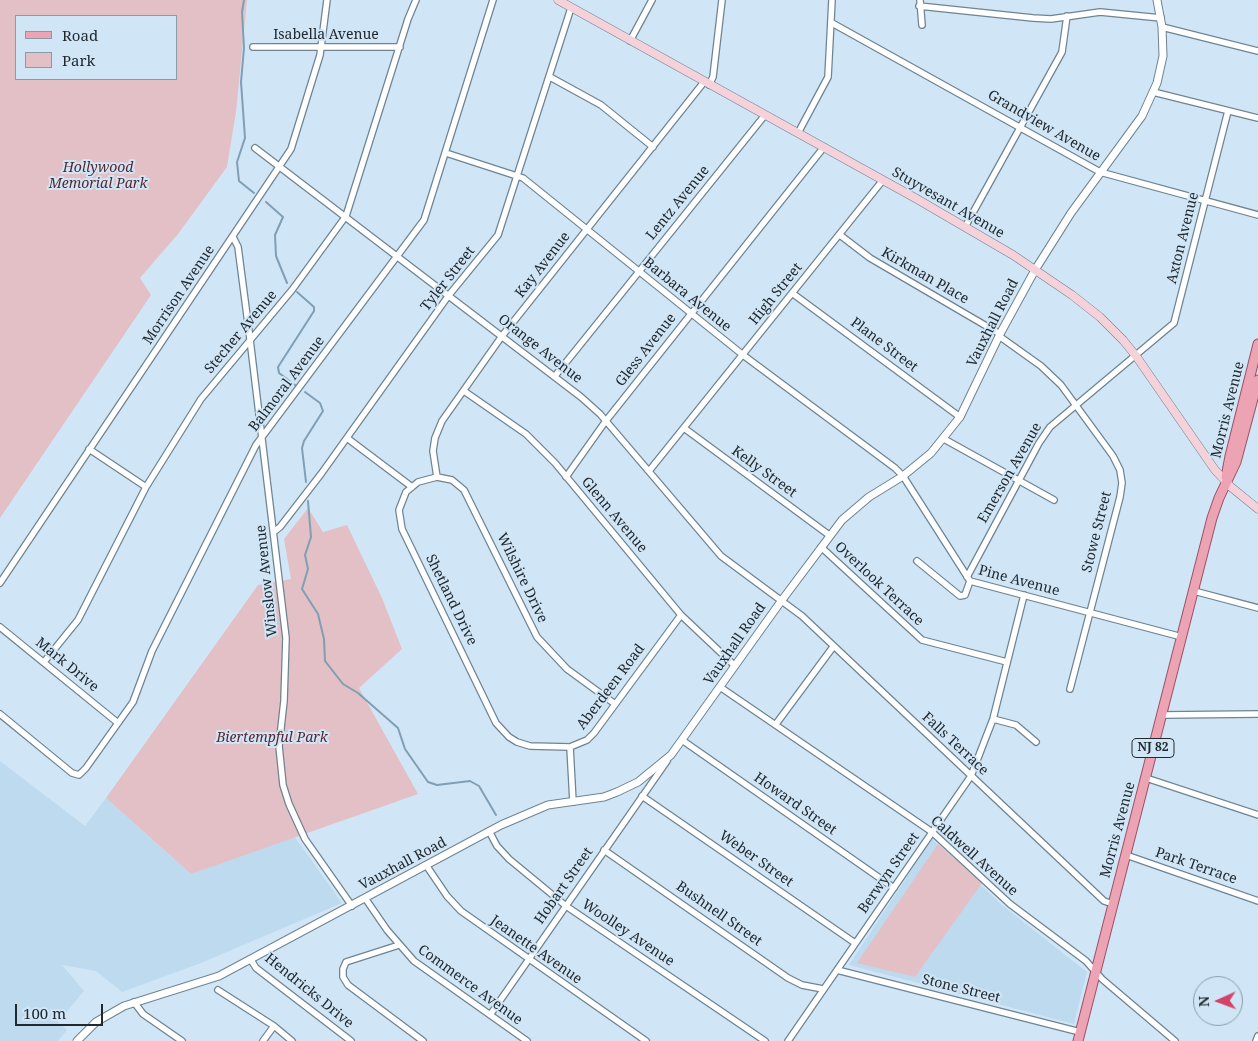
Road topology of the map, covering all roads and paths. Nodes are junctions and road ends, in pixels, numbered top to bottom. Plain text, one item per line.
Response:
1 (327, 0) edge
2 (416, 0) edge
3 (493, 0) edge
4 (560, 0) edge
5 (652, 0) edge
6 (722, 0) edge
7 (832, 0) edge
8 (1158, 0) edge
9 (920, 3) edge
10 (571, 8) junction
11 (1067, 16) junction
12 (1161, 18) junction
13 (832, 23) junction
14 (922, 25) dead end
15 (1162, 27) junction
16 (630, 41) junction
17 (252, 47) dead end
18 (400, 47) junction
19 (321, 48) junction
20 (1258, 51) edge
21 (550, 77) junction
22 (707, 84) junction
23 (1153, 92) junction
24 (1228, 110) junction
25 (765, 115) junction
26 (1258, 118) edge
27 (1020, 126) junction
28 (798, 133) junction
29 (653, 147) junction
30 (824, 147) junction
31 (255, 148) dead end
32 (446, 153) junction
33 (281, 167) junction
34 (1101, 172) junction
35 (517, 176) junction
36 (883, 180) junction
37 (1205, 201) junction
38 (1258, 215) edge
39 (346, 216) junction
40 (965, 227) junction
41 (586, 230) junction
42 (840, 235) junction
43 (233, 237) junction
44 (396, 256) junction
45 (1035, 270) junction
46 (639, 272) junction
47 (792, 293) junction
48 (449, 296) junction
49 (690, 314) junction
50 (999, 335) junction
51 (502, 336) junction
52 (250, 342) junction
53 (1258, 344) edge
54 (743, 355) junction
55 (1136, 356) junction
56 (555, 376) junction
57 (1258, 380) edge
58 (464, 391) junction
59 (1076, 404) junction
60 (960, 417) junction
61 (606, 422) junction
62 (684, 428) junction
63 (262, 438) junction
64 (347, 438) junction
65 (944, 439) junction
66 (89, 448) junction
67 (649, 470) junction
68 (903, 476) junction
69 (437, 477) junction
70 (566, 477) junction
71 (1018, 481) junction
72 (1226, 482) junction
73 (146, 487) junction
74 (412, 487) junction
75 (1054, 500) dead end
76 (1258, 509) edge
77 (275, 531) junction
78 (829, 535) junction
79 (821, 547) junction
80 (917, 561) dead end
81 (968, 579) junction
82 (0, 583) edge
83 (1194, 591) junction
84 (1024, 595) junction
85 (782, 600) junction
86 (1258, 608) edge
87 (1089, 613) junction
88 (680, 615) junction
89 (0, 627) edge
90 (1182, 637) junction
91 (833, 647) junction
92 (44, 662) junction
93 (1007, 662) junction
94 (735, 666) junction
95 (720, 687) junction
96 (1070, 689) dead end
97 (615, 704) junction
98 (0, 714) edge
99 (1258, 714) edge
100 (1162, 715) junction
101 (993, 719) junction
102 (118, 723) junction
103 (776, 724) junction
104 (682, 740) junction
105 (1036, 742) dead end
106 (570, 747) junction
107 (671, 755) junction
108 (971, 776) junction
109 (1146, 778) junction
110 (642, 796) junction
111 (573, 802) junction
112 (1258, 816) edge
113 (489, 831) junction
114 (932, 832) junction
115 (604, 850) junction
116 (1126, 855) junction
117 (426, 865) junction
118 (894, 888) junction
119 (365, 898) junction
120 (1258, 901) edge
121 (1113, 904) junction
122 (352, 906) junction
123 (566, 906) junction
124 (855, 943) junction
125 (399, 945) junction
126 (252, 960) junction
127 (528, 960) junction
128 (837, 970) junction
129 (1096, 971) junction
130 (823, 989) junction
131 (218, 990) dead end
132 (134, 1002) junction
133 (490, 1015) junction
134 (274, 1026) junction
135 (1079, 1036) edge
136 (1258, 1036) edge
137 (343, 1039) edge
138 (789, 1040) edge
139 (77, 1041) edge
140 (182, 1041) edge
141 (263, 1041) edge
142 (292, 1041) edge
143 (350, 1041) edge
144 (423, 1041) edge
145 (527, 1041) edge
146 (646, 1041) edge
147 (765, 1041) edge
148 (797, 1041) edge
149 (1175, 1041) edge
150 (1256, 1041) edge

1 - 19 street, Morrison Avenue
2 - 18 street, Stecher Avenue
3 - 32 street, Balmoral Avenue
4 - 10 main road, Stuyvesant Avenue
5 - 16 street
6 - 22 street
7 - 13 street
8 - 12 street, Vauxhall Road
9 - 11 street
9 - 14 street
10 - 16 main road, Stuyvesant Avenue
10 - 21 street, Tyler Street
11 - 12 street
11 - 27 street
12 - 15 street, Vauxhall Road
13 - 27 street, Grandview Avenue
13 - 28 street
15 - 20 street
15 - 23 street, Vauxhall Road
16 - 22 main road, Stuyvesant Avenue
17 - 19 street, Isabella Avenue
18 - 19 street, Isabella Avenue
18 - 39 street, Stecher Avenue
19 - 33 street, Morrison Avenue
21 - 29 street
21 - 35 street, Tyler Street
22 - 25 main road, Stuyvesant Avenue
22 - 29 street, Kay Avenue
23 - 24 street
23 - 34 street, Vauxhall Road
24 - 26 street
24 - 37 street, Axton Avenue
25 - 28 main road, Stuyvesant Avenue
25 - 46 street, Lentz Avenue
27 - 34 street, Grandview Avenue
27 - 40 street
28 - 30 main road, Stuyvesant Avenue
29 - 41 street, Kay Avenue
30 - 36 main road, Stuyvesant Avenue
30 - 49 street, Gless Avenue
31 - 33 street, Orange Avenue
32 - 35 street, Barbara Avenue
32 - 44 street, Balmoral Avenue
33 - 39 street, Orange Avenue
33 - 43 street, Morrison Avenue
34 - 37 street, Grandview Avenue
34 - 45 street, Vauxhall Road
35 - 41 street, Barbara Avenue
35 - 48 street, Tyler Street
36 - 40 main road, Stuyvesant Avenue
36 - 42 street, High Street
37 - 38 street, Grandview Avenue
37 - 55 street, Axton Avenue
39 - 44 street, Orange Avenue
39 - 52 street, Stecher Avenue
40 - 45 main road, Stuyvesant Avenue
41 - 46 street, Barbara Avenue
41 - 51 street, Kay Avenue
42 - 47 street, High Street
42 - 50 street, Kirkman Place
43 - 52 street, Winslow Avenue
43 - 66 street, Morrison Avenue
44 - 48 street, Orange Avenue
44 - 63 street, Balmoral Avenue
45 - 50 street, Vauxhall Road
45 - 55 main road, Stuyvesant Avenue
46 - 49 street, Barbara Avenue
46 - 56 street, Lentz Avenue
47 - 54 street, High Street
47 - 60 street, Plane Street
48 - 51 street, Orange Avenue
48 - 64 street, Tyler Street
49 - 54 street, Barbara Avenue
49 - 61 street, Gless Avenue
50 - 59 street, Stowe Street
50 - 60 street, Vauxhall Road
51 - 56 street, Orange Avenue
51 - 58 street, Kay Avenue
52 - 63 street, Winslow Avenue
52 - 73 street, Stecher Avenue
53 - 72 main road, Morris Avenue / NJ 82
54 - 62 street, High Street
54 - 68 street, Barbara Avenue
55 - 59 street, Emerson Avenue
55 - 72 main road, Stuyvesant Avenue
56 - 61 street, Orange Avenue
57 - 72 main road, Morris Avenue / NJ 82
58 - 69 street, Kay Avenue
58 - 70 street, Glenn Avenue
59 - 71 street, Emerson Avenue
59 - 87 street, Stowe Street
60 - 65 street, Vauxhall Road
61 - 67 street, Orange Avenue
61 - 70 street, Gless Avenue
62 - 67 street, High Street
62 - 78 street, Kelly Street
63 - 77 street, Winslow Avenue
63 - 102 street, Balmoral Avenue
64 - 74 street
64 - 77 street, Tyler Street
65 - 68 street, Vauxhall Road
65 - 71 street
66 - 73 street
66 - 82 street, Morrison Avenue
67 - 85 street, Orange Avenue
68 - 78 street, Vauxhall Road
68 - 81 street, Pine Avenue
69 - 74 street
69 - 97 street, Wilshire Drive
70 - 88 street, Glenn Avenue
71 - 75 street
71 - 81 street, Emerson Avenue
72 - 76 main road, Stuyvesant Avenue
72 - 83 main road, Morris Avenue / NJ 82
73 - 92 street, Stecher Avenue
74 - 106 street, Shetland Drive
77 - 122 street, Winslow Avenue
78 - 79 street, Vauxhall Road
79 - 85 street, Vauxhall Road
79 - 93 street, Overlook Terrace
80 - 81 street
81 - 84 street, Pine Avenue
83 - 86 street
83 - 90 main road, Morris Avenue / NJ 82
84 - 87 street, Pine Avenue
84 - 93 street, Berwyn Street
85 - 91 street, Falls Terrace
85 - 94 street, Vauxhall Road
87 - 90 street, Pine Avenue
87 - 96 street, Stowe Street
88 - 94 street, Glenn Avenue
88 - 97 street, Aberdeen Road
89 - 92 street, Mark Drive
90 - 100 main road, Morris Avenue / NJ 82
91 - 103 street
91 - 108 street, Falls Terrace
92 - 102 street, Mark Drive
93 - 101 street, Berwyn Street
94 - 95 street, Vauxhall Road
95 - 103 street, Caldwell Avenue
95 - 104 street, Vauxhall Road
97 - 106 street, Aberdeen Road
98 - 102 street, Balmoral Avenue
99 - 100 street
100 - 109 main road, Morris Avenue / NJ 82
101 - 105 street
101 - 108 street, Berwyn Street
103 - 114 street, Caldwell Avenue
104 - 107 street, Vauxhall Road
104 - 118 street, Howard Street
106 - 111 street
107 - 110 street, Hobart Street
107 - 111 street, Vauxhall Road
108 - 114 street, Berwyn Street
108 - 121 street, Falls Terrace
109 - 112 street
109 - 116 main road, Morris Avenue / NJ 82
110 - 115 street, Hobart Street
110 - 124 street, Weber Street
111 - 113 street, Vauxhall Road
113 - 117 street, Vauxhall Road
113 - 123 street, Woolley Avenue
114 - 118 street, Berwyn Street
114 - 129 street, Caldwell Avenue
115 - 123 street, Hobart Street
115 - 130 street, Bushnell Street
116 - 120 street, Park Terrace
116 - 121 main road, Morris Avenue / NJ 82
117 - 119 street, Vauxhall Road
117 - 127 street, Jeanette Avenue
118 - 124 street, Berwyn Street
119 - 122 street, Vauxhall Road
119 - 125 street, Commerce Avenue
121 - 129 main road, Morris Avenue / NJ 82
122 - 126 street, Vauxhall Road
123 - 127 street, Hobart Street
123 - 147 street, Woolley Avenue
124 - 128 street, Berwyn Street
125 - 133 street, Commerce Avenue
125 - 144 street
126 - 132 street, Vauxhall Road
126 - 137 street, Hendricks Drive
127 - 133 street, Hobart Street
127 - 146 street, Jeanette Avenue
128 - 130 street, Berwyn Street
128 - 135 street, Stone Street
129 - 135 main road, Morris Avenue / NJ 82
129 - 149 street, Caldwell Avenue
130 - 138 street, Berwyn Street
131 - 134 street
132 - 139 street, Vauxhall Road
132 - 140 street
133 - 145 street, Commerce Avenue
134 - 141 street
134 - 142 street
136 - 150 street
137 - 143 street, Hendricks Drive
138 - 148 street

